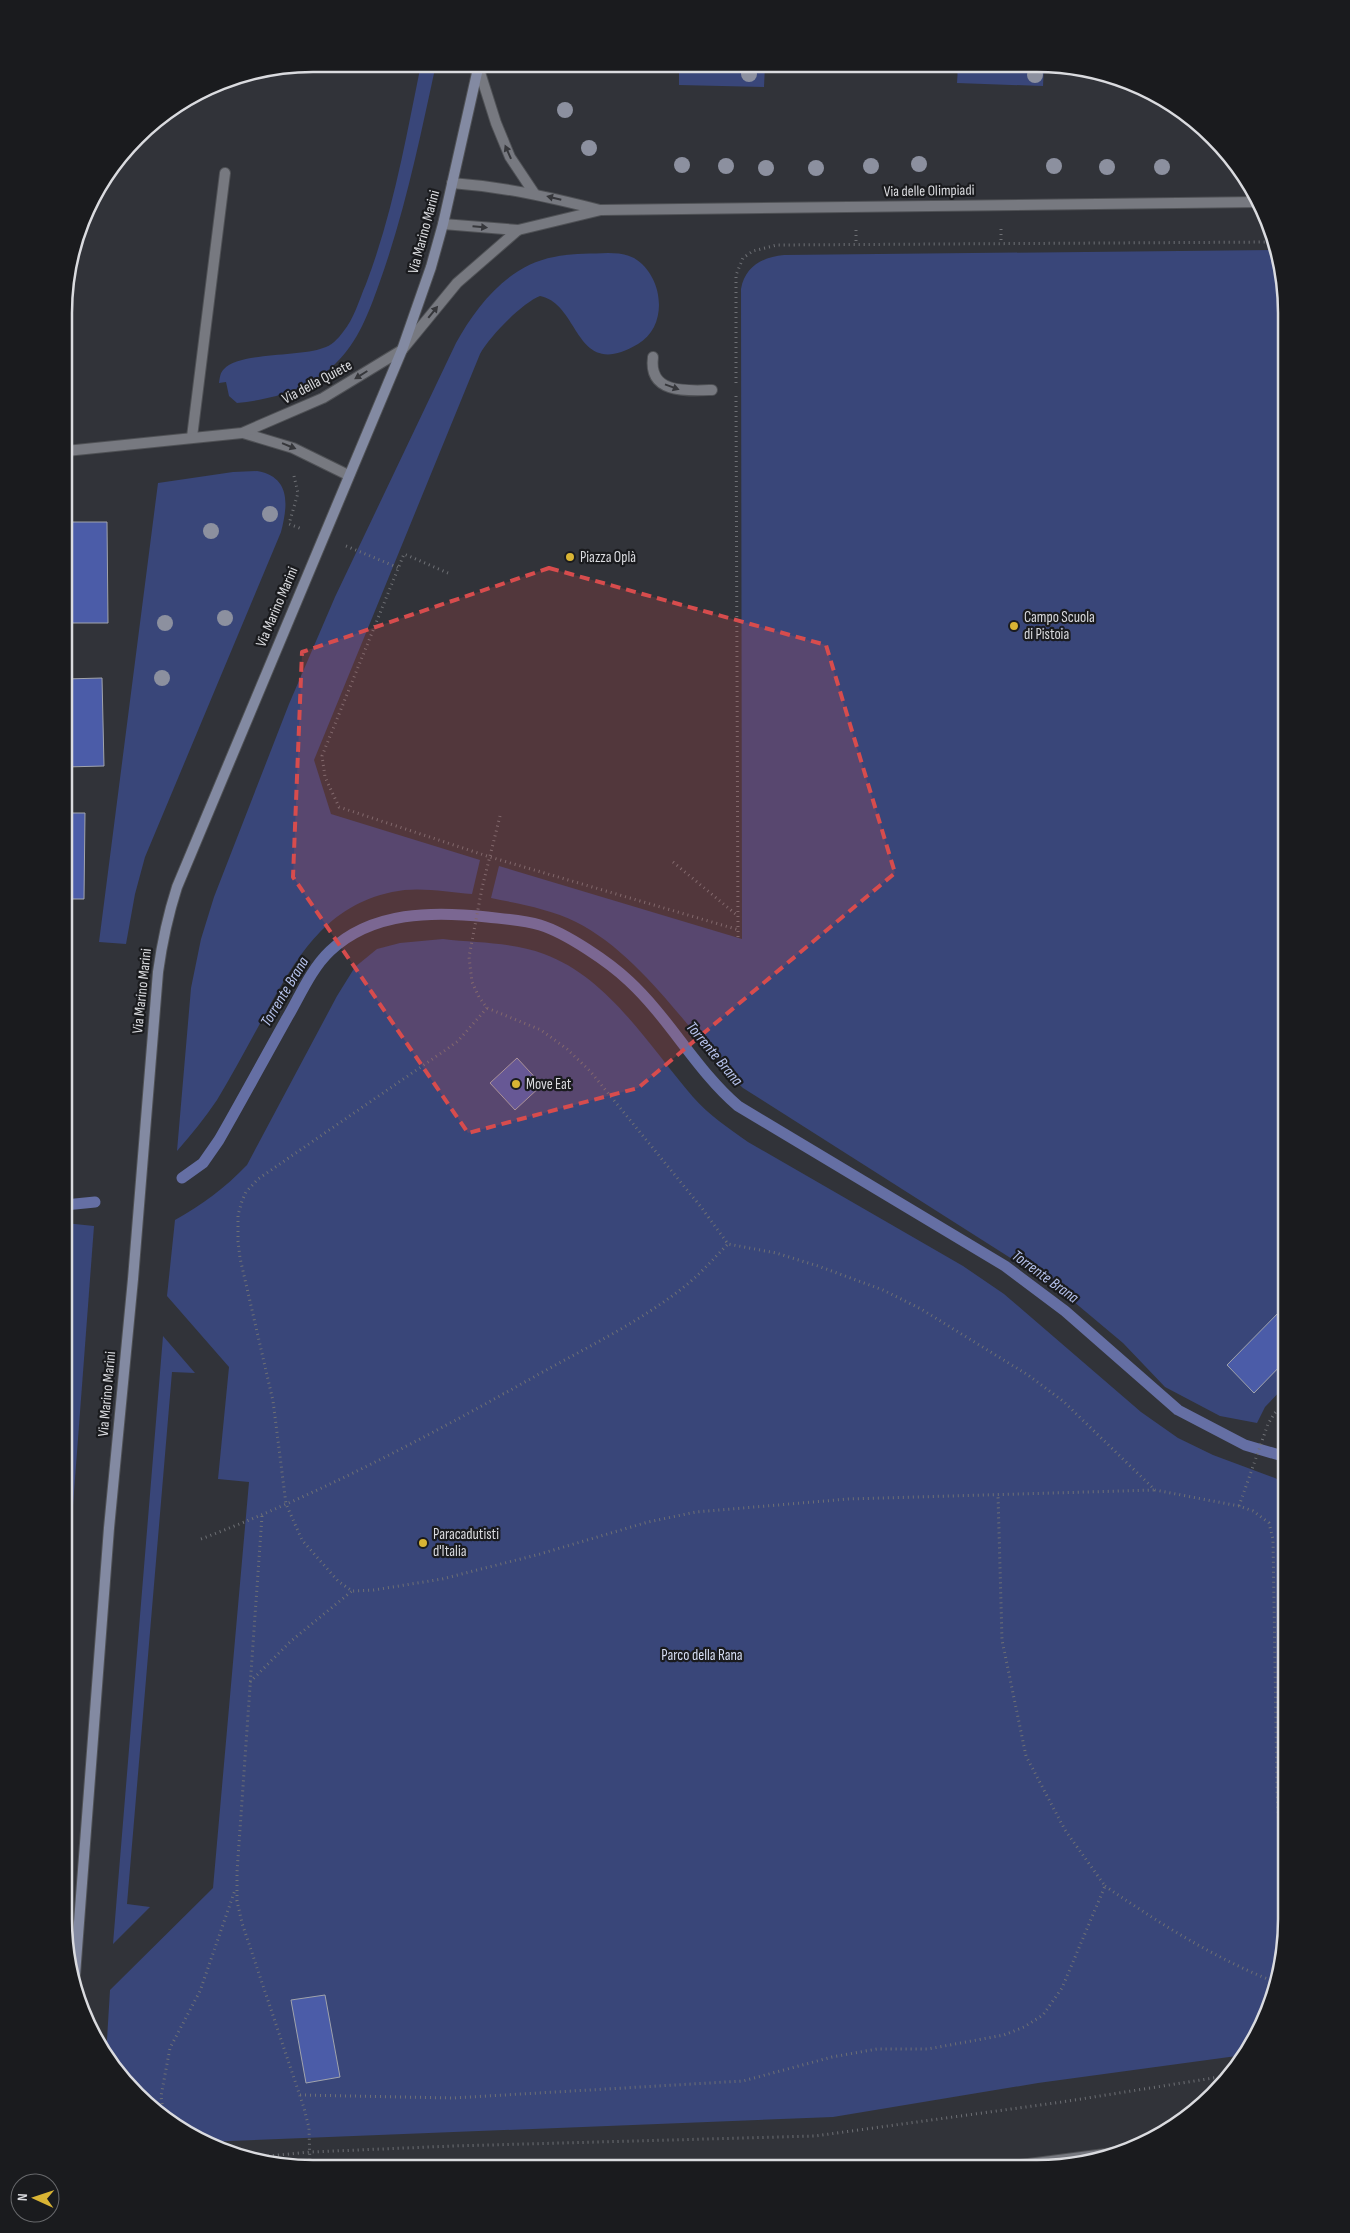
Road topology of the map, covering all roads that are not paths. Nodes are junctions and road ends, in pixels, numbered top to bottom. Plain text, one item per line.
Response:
1 (476, 72) edge
2 (480, 72) edge
3 (225, 173) dead end
4 (452, 183) junction
5 (534, 193) junction
6 (1250, 202) edge
7 (601, 210) junction
8 (443, 224) junction
9 (518, 230) junction
10 (402, 350) junction
11 (653, 357) dead end
12 (712, 390) dead end
13 (242, 433) junction
14 (192, 437) junction
15 (72, 450) edge
16 (348, 475) junction
17 (76, 1960) edge

1 - 4 main road, Via Marino Marini
5 -> 2 street
3 - 14 street
4 - 5 street
4 - 8 main road, Via Marino Marini
7 -> 5 street
6 - 7 street, Via delle Olimpiadi
7 - 9 street
8 -> 9 street
8 - 10 main road, Via Marino Marini
10 -> 9 street, Via della Quiete
10 -> 13 street, Via della Quiete
10 - 16 main road, Via Marino Marini
11 -> 12 street
13 - 14 street, Via della Quiete
13 -> 16 street, Via della Quiete
14 - 15 street, Via della Quiete
16 - 17 main road, Via Marino Marini

